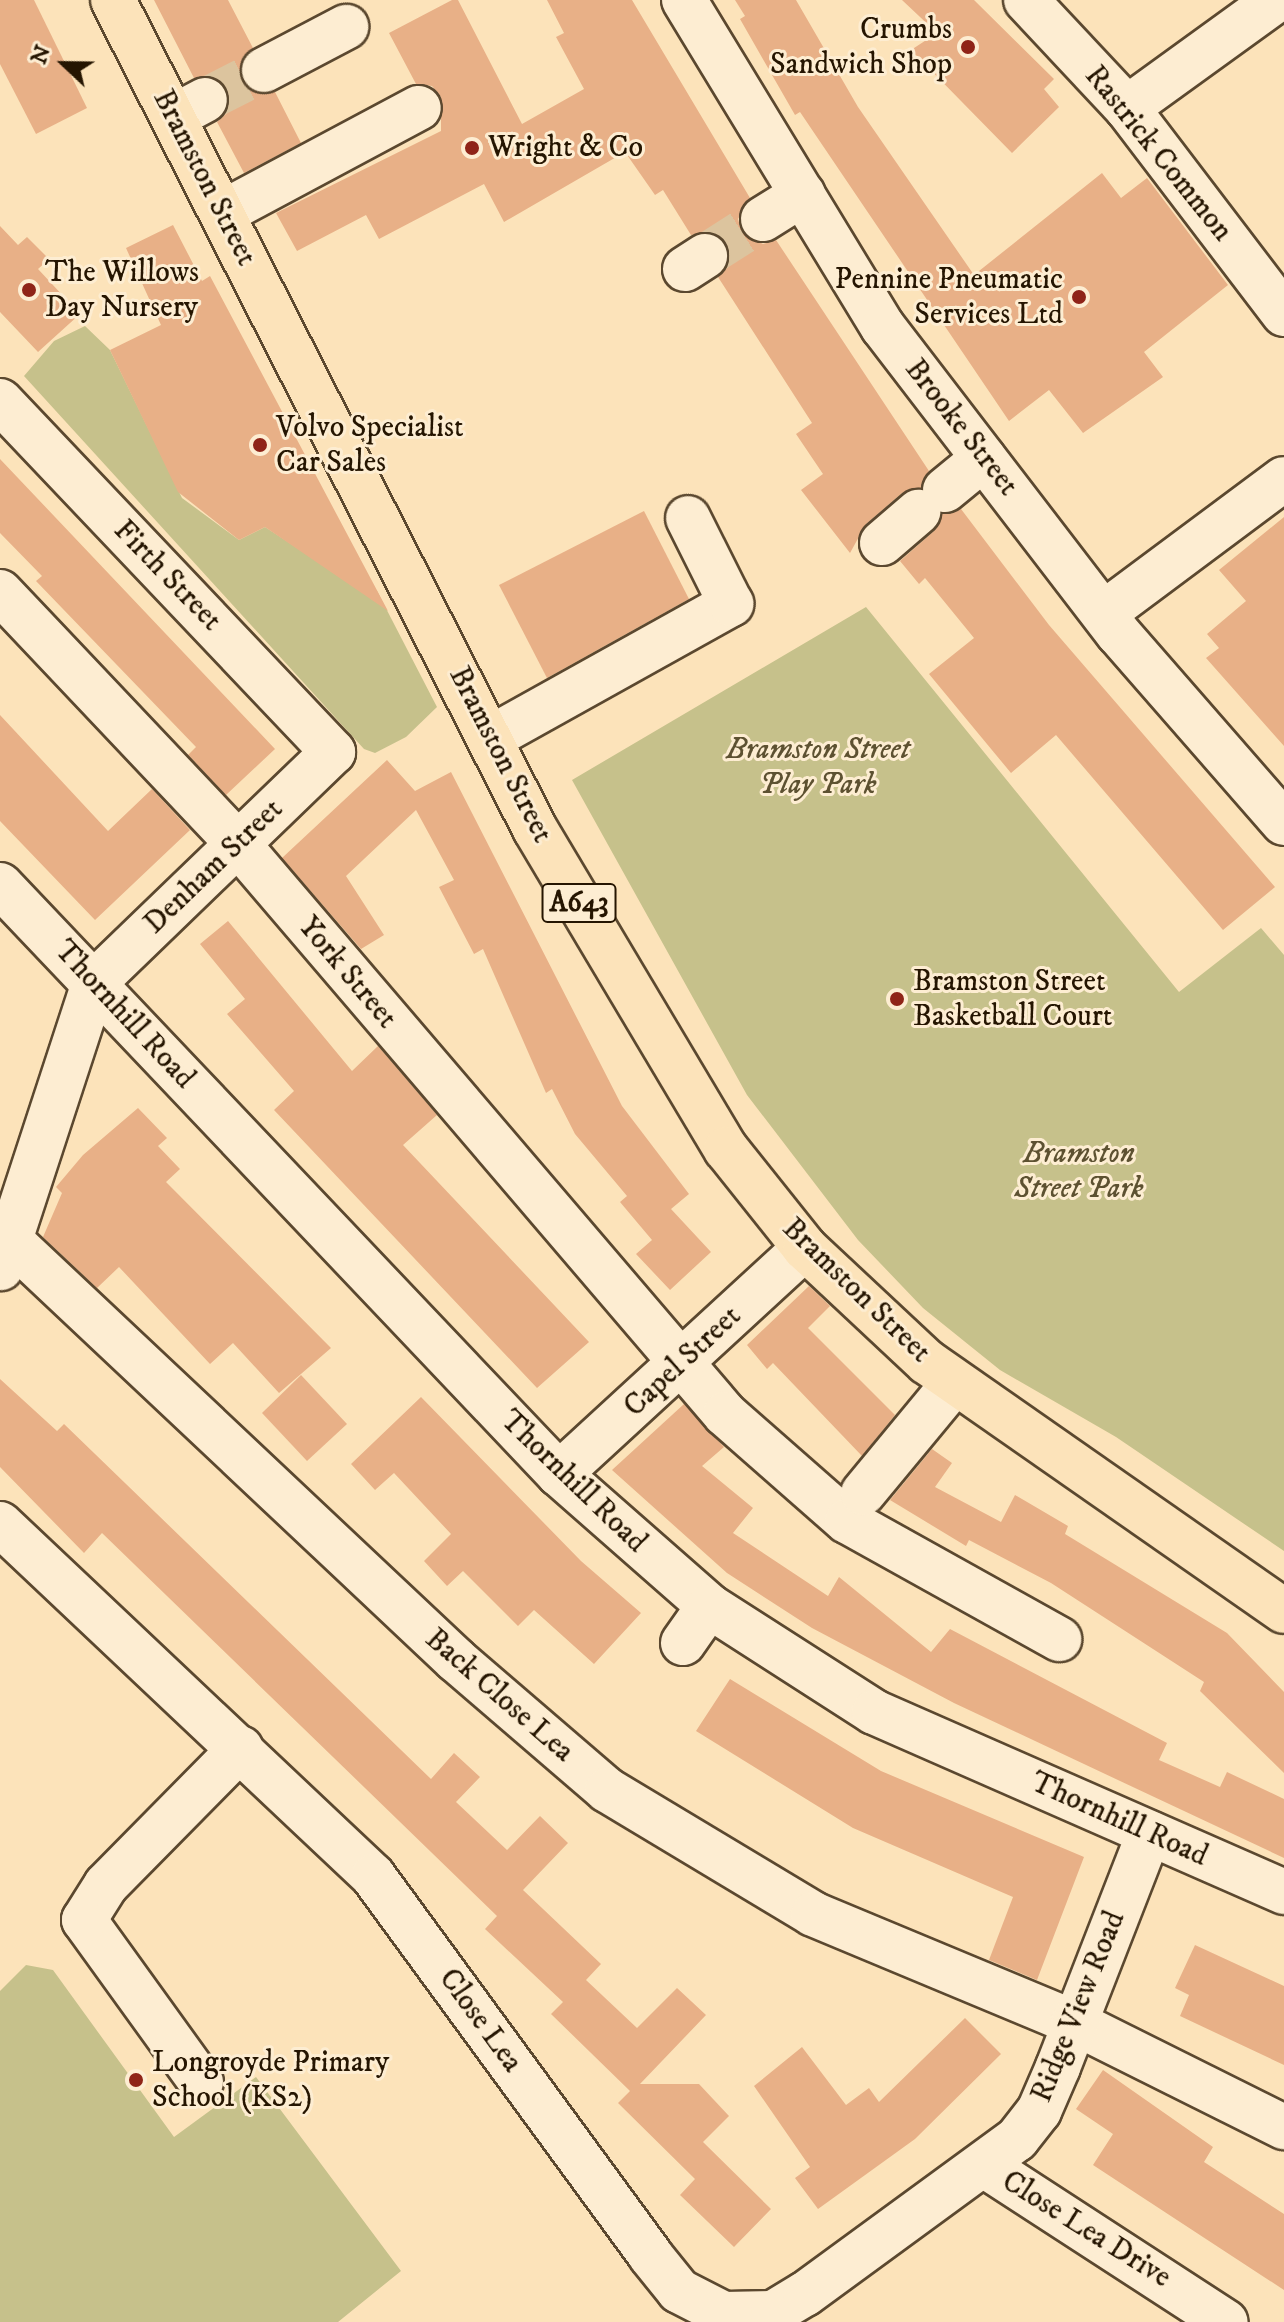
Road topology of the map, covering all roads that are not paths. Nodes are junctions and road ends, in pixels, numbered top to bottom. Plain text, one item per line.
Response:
1 (113, 0) edge
2 (684, 0) edge
3 (1026, 0) edge
4 (1276, 0) edge
5 (346, 27) dead end
6 (264, 70) tunnel mouth
7 (419, 108) dead end
8 (1127, 108) junction
9 (803, 194) junction
10 (222, 213) junction
11 (763, 219) tunnel mouth
12 (1284, 314) edge
13 (0, 401) edge
14 (984, 458) junction
15 (1281, 472) edge
16 (688, 518) dead end
17 (882, 543) dead end
18 (0, 592) edge
19 (1104, 613) junction
20 (492, 737) junction
21 (333, 752) joint
22 (1284, 823) edge
23 (238, 844) junction
24 (0, 885) edge
25 (94, 983) junction
26 (805, 1248) junction
27 (6, 1256) edge
28 (680, 1366) junction
29 (954, 1383) junction
30 (559, 1474) junction
31 (863, 1493) dead end
32 (0, 1524) edge
33 (709, 1606) junction
34 (1284, 1611) edge
35 (1059, 1639) dead end
36 (683, 1643) dead end
37 (241, 1748) junction
38 (1149, 1833) junction
39 (1284, 1892) edge
40 (1073, 2022) junction
41 (201, 2082) dead end
42 (1284, 2127) edge
43 (984, 2165) junction
44 (1180, 2308) edge
45 (1226, 2322) edge

1 - 10 main road, Bramston Street / A643
2 - 9 street, Brooke Street
3 - 8 street, Rastrick Common
4 - 8 street
5 - 6 street
7 - 10 street
8 - 12 street, Rastrick Common
9 - 11 street
9 - 14 street, Brooke Street
10 - 20 main road, Bramston Street / A643
13 - 21 street, Firth Street
14 - 17 street
14 - 19 street, Brooke Street
15 - 19 street
16 - 20 street
18 - 23 street, York Street
19 - 22 street, Brooke Street
20 - 26 main road, Bramston Street / A643
21 - 23 street, Denham Street
23 - 25 street, Denham Street
23 - 28 street, York Street
24 - 25 street, Thornhill Road
25 - 27 street
25 - 30 street, Thornhill Road
26 - 28 street, Capel Street
26 - 29 main road, Bramston Street / A643
27 - 40 street, Back Close Lea
28 - 30 street, Capel Street
28 - 35 street, York Street
29 - 31 street
29 - 34 main road, Bramston Street / A643
30 - 33 street, Thornhill Road
32 - 37 street, Close Lea
33 - 36 street
33 - 38 street, Thornhill Road
37 - 41 street
37 - 43 street, Close Lea
38 - 39 street, Thornhill Road
38 - 40 street, Ridge View Road
40 - 42 street, Back Close Lea
40 - 43 street, Ridge View Road
43 - 44 street, Close Lea Drive
44 - 45 street, Close Lea Drive

